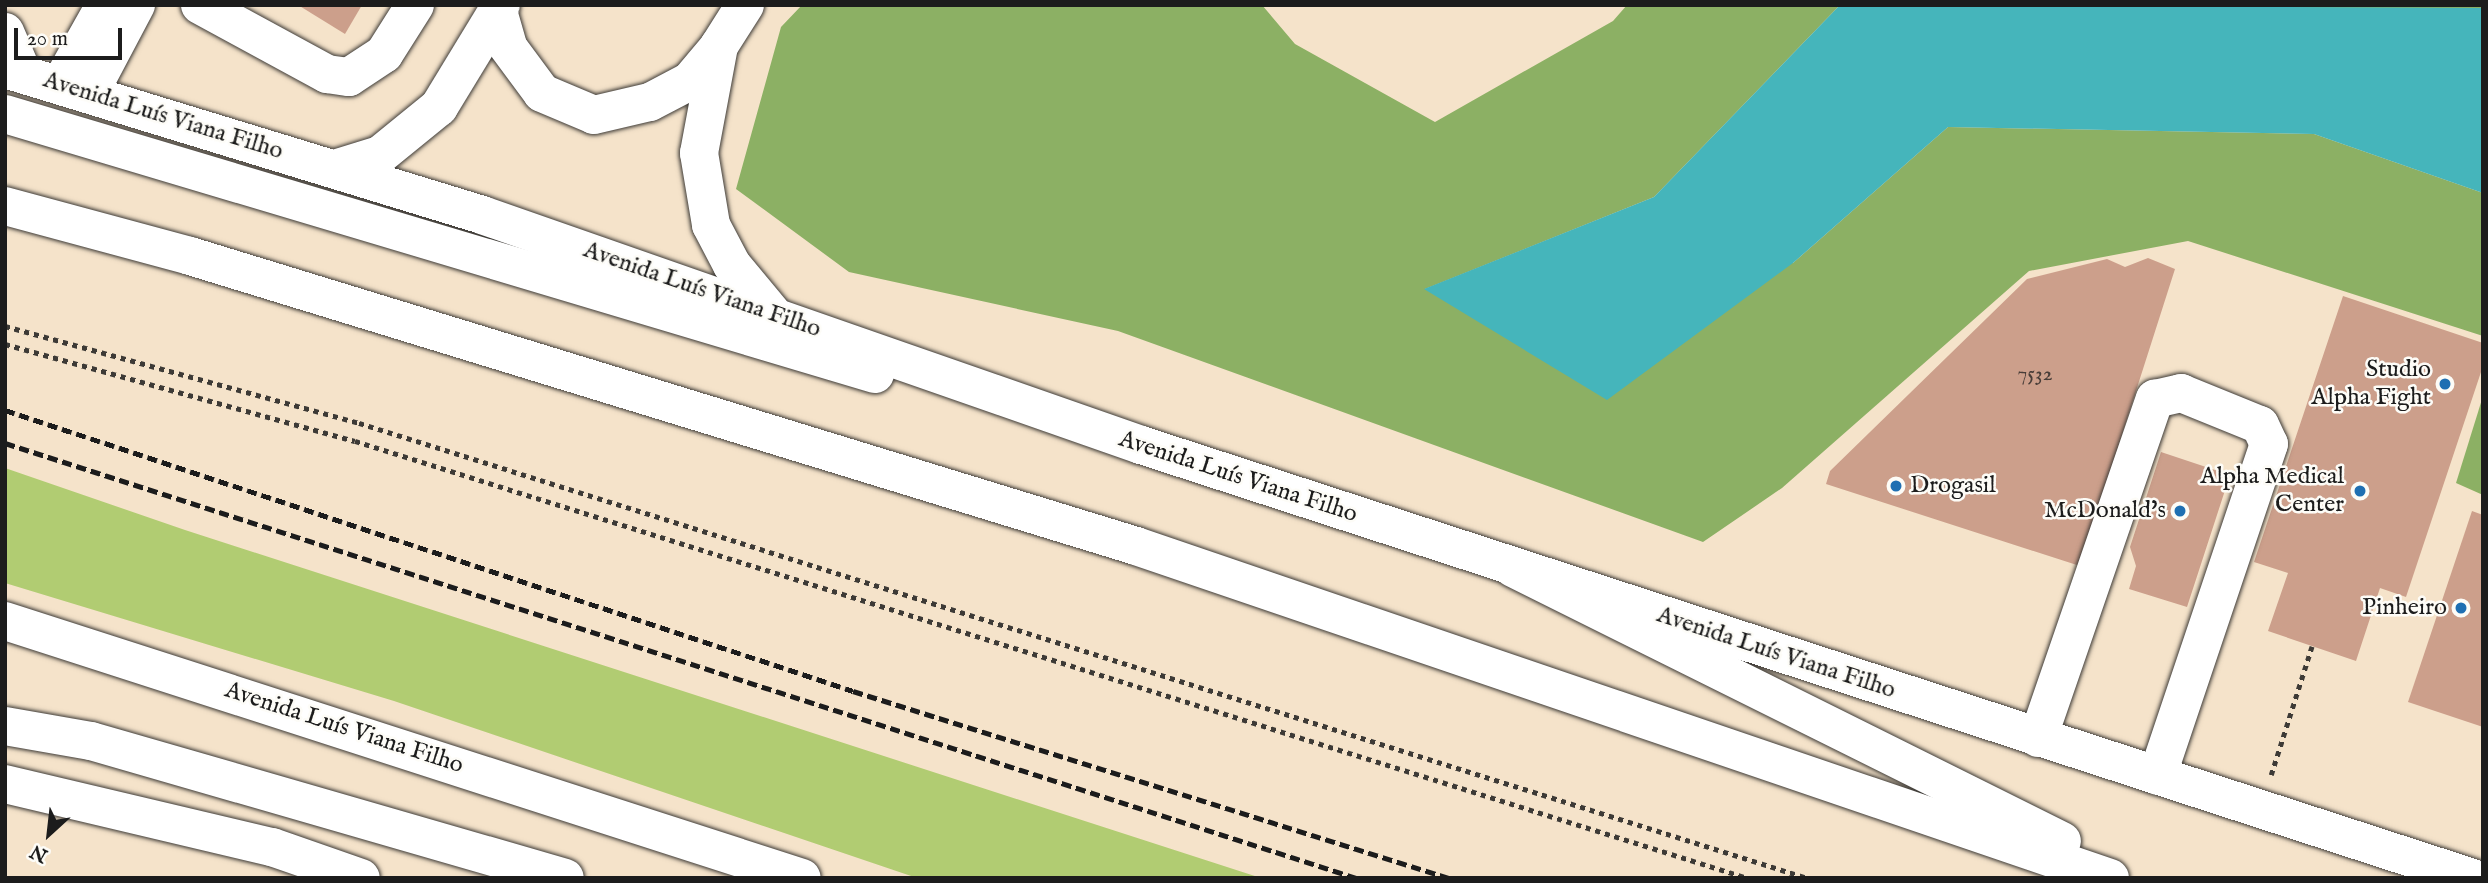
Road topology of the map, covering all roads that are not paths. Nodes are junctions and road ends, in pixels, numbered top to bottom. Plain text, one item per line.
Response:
1 (105, 5) edge
2 (136, 5) edge
3 (200, 5) edge
4 (415, 5) edge
5 (745, 5) edge
6 (500, 8) edge
7 (5, 32) edge
8 (719, 46) junction
9 (14, 71) edge
10 (75, 89) junction
11 (5, 114) edge
12 (338, 168) junction
13 (5, 206) edge
14 (772, 313) junction
15 (1141, 445) junction
16 (1513, 568) junction
17 (5, 621) edge
18 (5, 726) edge
19 (2038, 738) junction
20 (5, 756) edge
21 (2157, 776) junction
22 (5, 784) edge
23 (272, 847) junction
24 (361, 878) edge
25 (565, 878) edge
26 (802, 878) edge
27 (2110, 878) edge
28 (2135, 878) edge
29 (2473, 878) edge

1 - 10 main road
2 - 10 main road
3 - 4 main road
5 - 8 main road
6 - 8 main road
6 - 12 main road
7 - 9 main road
8 - 14 main road
9 - 10 main road, Avenida Luís Viana Filho
10 - 12 main road, Avenida Luís Viana Filho
11 - 15 main road
12 - 14 main road, Avenida Luís Viana Filho
13 - 27 main road
14 - 15 main road, Avenida Luís Viana Filho
15 - 16 main road, Avenida Luís Viana Filho
16 - 19 main road, Avenida Luís Viana Filho
16 - 28 main road
17 - 26 main road, Avenida Luís Viana Filho
18 - 25 main road
19 - 21 main road, Avenida Luís Viana Filho
19 - 21 main road
20 - 23 main road
21 - 29 main road, Avenida Luís Viana Filho
22 - 23 main road
23 - 24 main road

